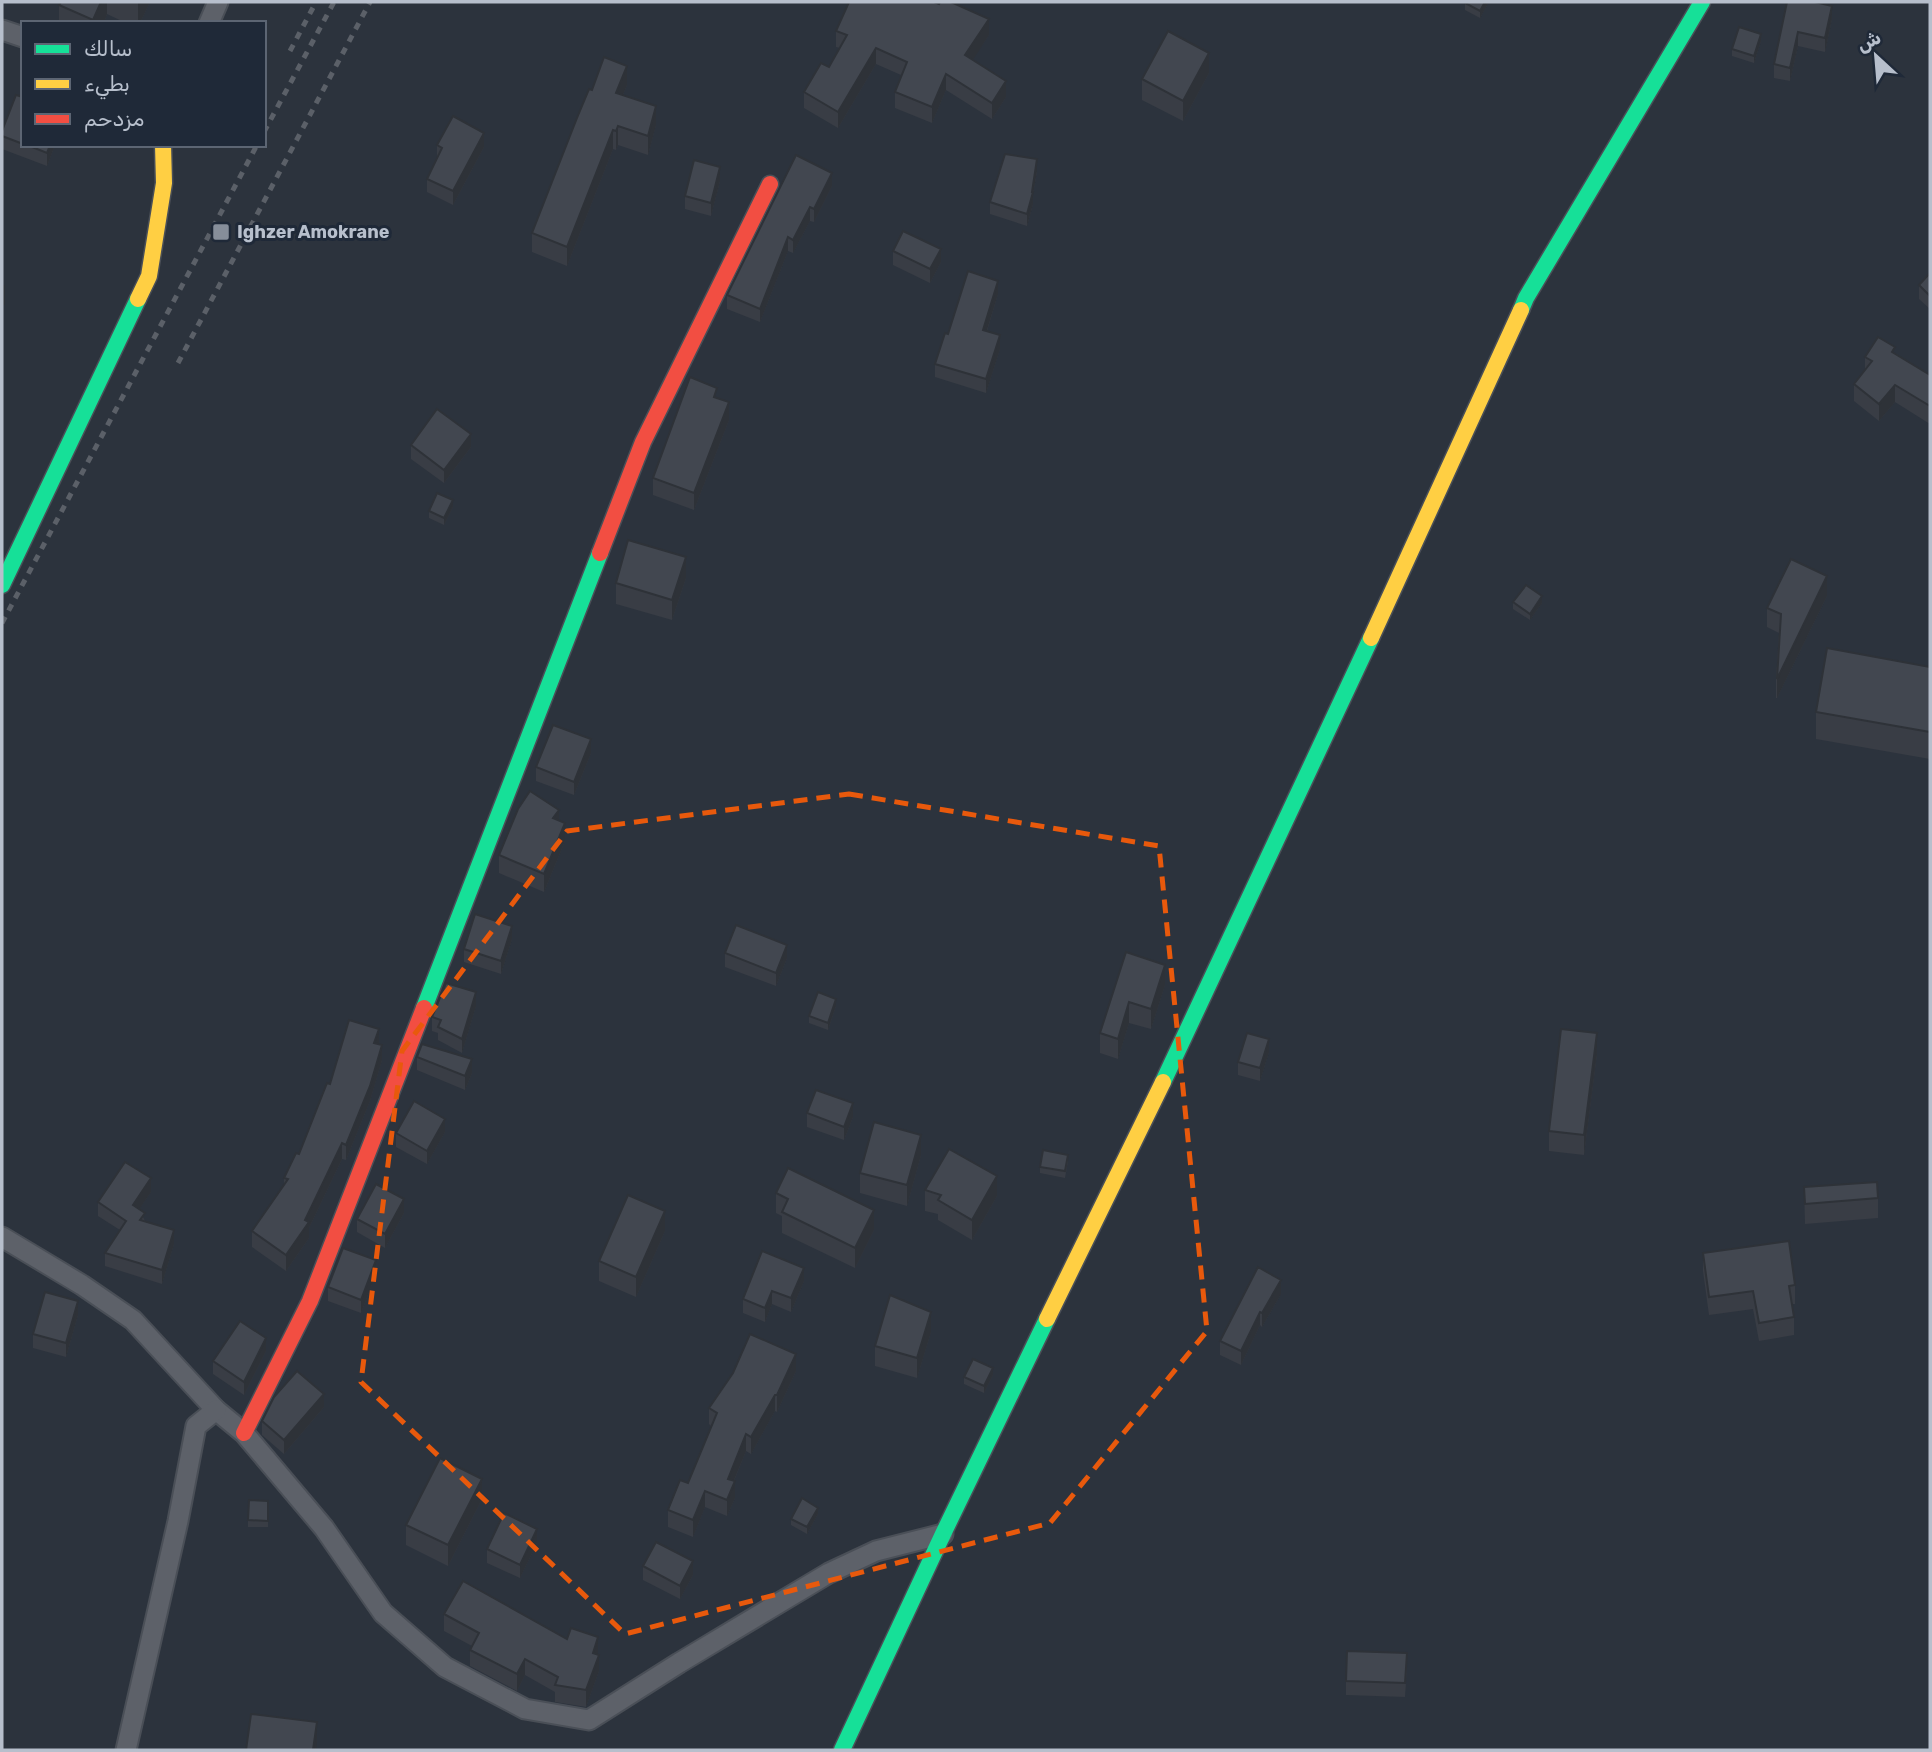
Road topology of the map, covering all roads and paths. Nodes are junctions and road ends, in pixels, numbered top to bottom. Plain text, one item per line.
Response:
1 (218, 2) edge
2 (1702, 2) edge
3 (210, 21) edge
4 (2, 30) edge
5 (21, 36) edge
6 (163, 147) edge
7 (770, 184) dead end
8 (2, 585) edge
9 (2, 1237) edge
10 (216, 1410) junction
11 (244, 1433) junction
12 (943, 1534) junction
13 (126, 1750) edge
14 (842, 1750) edge

1 - 3 street
2 - 12 street
4 - 5 street
6 - 8 street
7 - 11 street
9 - 10 street
10 - 11 street
10 - 13 street
11 - 12 street
12 - 14 street

